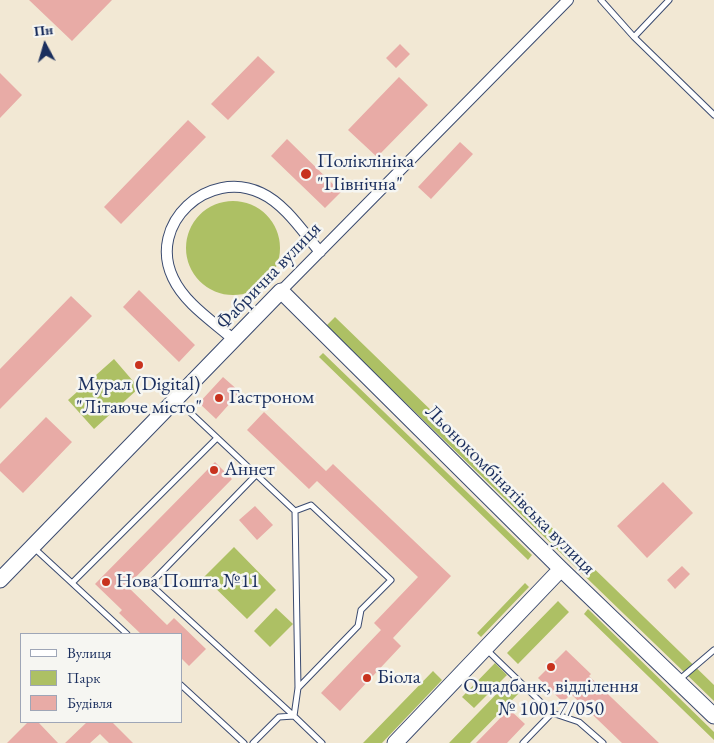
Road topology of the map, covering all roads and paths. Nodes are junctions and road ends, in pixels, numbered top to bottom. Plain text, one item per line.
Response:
1 (568, 0) edge
2 (601, 0) edge
3 (669, 0) edge
4 (634, 37) junction
5 (714, 114) edge
6 (320, 252) junction
7 (281, 291) junction
8 (234, 340) junction
9 (177, 400) junction
10 (217, 438) junction
11 (256, 475) junction
12 (295, 511) junction
13 (33, 547) junction
14 (561, 569) junction
15 (0, 580) edge
16 (72, 583) junction
17 (126, 633) edge
18 (485, 649) junction
19 (714, 650) edge
20 (678, 681) junction
21 (182, 686) edge
22 (298, 688) junction
23 (552, 712) junction
24 (294, 716) junction
25 (714, 716) edge
26 (244, 743) edge
27 (253, 743) edge
28 (322, 743) edge
29 (395, 743) edge
30 (523, 743) edge
31 (603, 743) edge

1 - 6 street, Фабрична вулиця
2 - 4 lane
3 - 4 lane
4 - 5 lane
6 - 7 street, Фабрична вулиця
6 - 8 street
7 - 8 street, Фабрична вулиця
7 - 14 street, Льонокомбінатівська вулиця
8 - 9 street, Фабрична вулиця
9 - 10 lane
9 - 13 street, Фабрична вулиця
10 - 11 lane
10 - 16 lane
11 - 12 lane
11 - 24 lane
12 - 22 lane
12 - 22 lane
13 - 15 street, Фабрична вулиця
13 - 16 lane
14 - 18 street
14 - 20 street, Льонокомбінатівська вулиця
16 - 17 lane
18 - 23 lane
18 - 29 street
19 - 20 lane
20 - 25 street, Льонокомбінатівська вулиця
21 - 26 lane
22 - 24 lane
23 - 30 lane
23 - 31 lane
24 - 27 lane
24 - 28 lane

